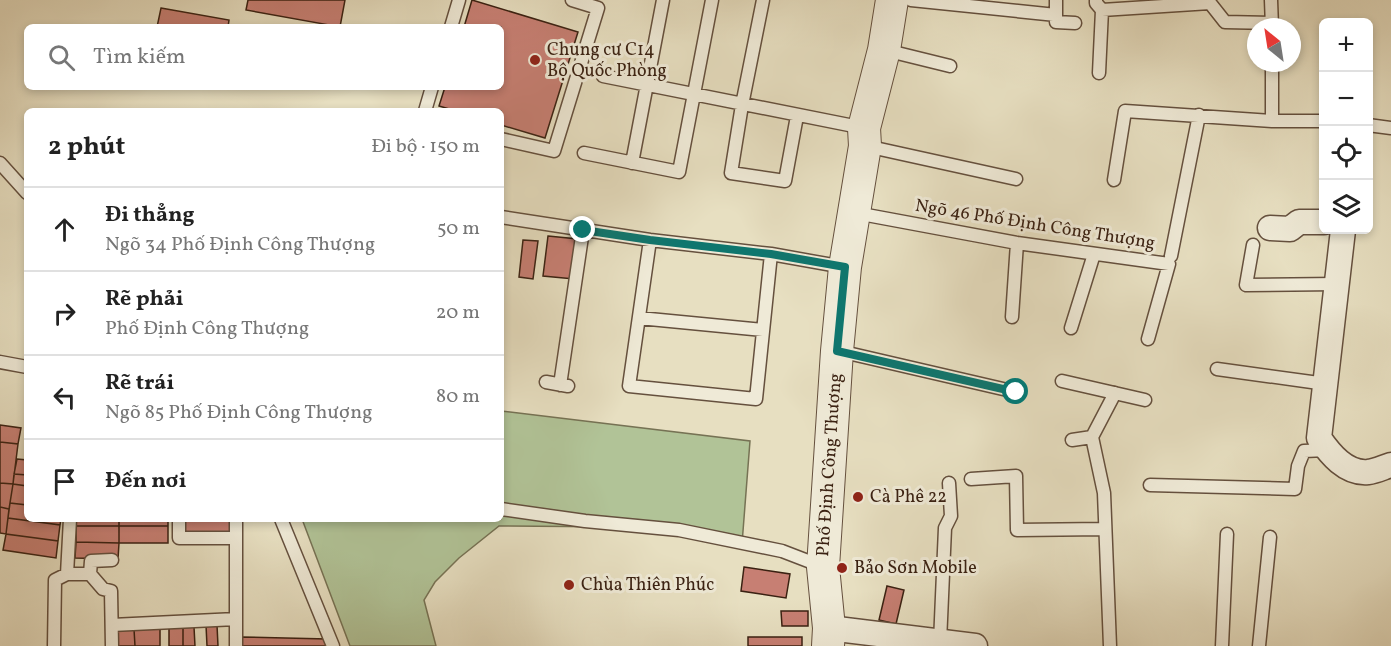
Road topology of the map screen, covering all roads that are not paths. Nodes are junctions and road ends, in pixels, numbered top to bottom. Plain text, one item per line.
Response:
1 (459, 0) edge
2 (572, 0) edge
3 (663, 0) edge
4 (712, 0) edge
5 (764, 0) edge
6 (892, 0) edge
7 (911, 0) edge
8 (1056, 0) edge
9 (1271, 0) edge
10 (1099, 5) edge
11 (1056, 15) junction
12 (1272, 18) edge
13 (1075, 23) dead end
14 (1247, 23) edge
15 (452, 24) edge
16 (884, 50) junction
17 (950, 66) dead end
18 (1272, 72) edge
19 (1099, 73) dead end
20 (603, 76) dead end
21 (648, 85) junction
22 (431, 90) edge
23 (693, 94) junction
24 (742, 105) junction
25 (426, 108) edge
26 (1199, 115) junction
27 (797, 116) junction
28 (1272, 121) junction
29 (1319, 121) edge
30 (1373, 126) edge
31 (1391, 128) edge
32 (865, 137) junction
33 (504, 140) edge
34 (584, 153) dead end
35 (0, 163) edge
36 (632, 163) junction
37 (1016, 179) dead end
38 (1114, 180) dead end
39 (24, 191) edge
40 (855, 213) junction
41 (504, 217) edge
42 (1319, 222) edge
43 (583, 230) junction
44 (1343, 234) edge
45 (1261, 236) joint
46 (650, 240) junction
47 (1017, 243) junction
48 (771, 254) junction
49 (1094, 254) junction
50 (1171, 256) dead end
51 (845, 267) junction
52 (1337, 284) junction
53 (1012, 317) dead end
54 (639, 318) junction
55 (1071, 328) dead end
56 (763, 330) junction
57 (1148, 339) dead end
58 (837, 351) junction
59 (0, 362) edge
60 (24, 366) edge
61 (1217, 369) dead end
62 (1062, 381) dead end
63 (546, 382) dead end
64 (1326, 384) junction
65 (1016, 392) dead end
66 (1115, 393) junction
67 (1145, 400) dead end
68 (1092, 437) junction
69 (1072, 441) dead end
70 (1327, 450) junction
71 (1391, 465) edge
72 (971, 479) dead end
73 (949, 483) dead end
74 (1150, 485) dead end
75 (504, 509) edge
76 (70, 522) edge
77 (179, 522) edge
78 (236, 522) edge
79 (282, 522) edge
80 (1104, 529) junction
81 (1227, 534) dead end
82 (1270, 537) dead end
83 (236, 538) junction
84 (112, 560) dead end
85 (823, 567) junction
86 (68, 574) junction
87 (90, 574) junction
88 (236, 619) junction
89 (112, 625) junction
90 (829, 637) edge
91 (940, 642) junction
92 (54, 646) edge
93 (112, 646) edge
94 (236, 646) edge
95 (333, 646) edge
96 (975, 646) edge
97 (1110, 646) edge
98 (1222, 646) edge
99 (1259, 646) edge

1 - 15 lane
2 - 33 lane
3 - 21 lane
4 - 23 lane
5 - 24 lane
6 - 16 street, Phố Định Công Thượng
7 - 11 lane
8 - 11 lane
9 - 12 lane
10 - 14 lane
10 - 19 lane
11 - 13 lane
16 - 17 lane
16 - 32 street, Phố Định Công Thượng
18 - 28 lane
20 - 21 lane
21 - 23 lane
21 - 36 lane
22 - 25 lane
23 - 24 lane
23 - 36 lane
24 - 27 lane
24 - 27 lane
26 - 28 lane
26 - 38 lane
26 - 50 lane
27 - 32 lane
28 - 29 lane
30 - 31 lane
32 - 37 lane
32 - 40 street, Phố Định Công Thượng
34 - 36 lane
35 - 39 lane
40 - 47 lane, Ngõ 46 Phố Định Công Thượng
40 - 51 street, Phố Định Công Thượng
41 - 43 lane
42 - 45 street
43 - 46 lane
43 - 63 lane
44 - 52 street
45 - 52 lane
46 - 48 lane
46 - 54 lane
47 - 49 lane, Ngõ 46 Phố Định Công Thượng
47 - 53 lane
48 - 51 lane
48 - 56 lane
49 - 55 lane
49 - 57 lane, Ngõ 46 Phố Định Công Thượng
51 - 58 street, Phố Định Công Thượng
52 - 64 street
54 - 56 lane
54 - 56 lane
58 - 65 lane
58 - 85 street, Phố Định Công Thượng
59 - 60 lane
61 - 64 lane
62 - 66 lane
64 - 70 street
66 - 67 lane
66 - 68 lane
68 - 69 lane
68 - 80 lane
70 - 71 street
70 - 74 lane
72 - 80 lane
73 - 91 lane
75 - 85 lane
76 - 86 lane
77 - 83 lane
78 - 83 lane
79 - 95 lane
80 - 97 lane
81 - 98 lane
82 - 99 lane
83 - 88 lane
84 - 87 lane
85 - 90 street, Phố Định Công Thượng
86 - 87 lane
86 - 92 lane
87 - 89 lane
88 - 89 lane
88 - 94 lane
89 - 93 lane
90 - 91 street
91 - 96 street

